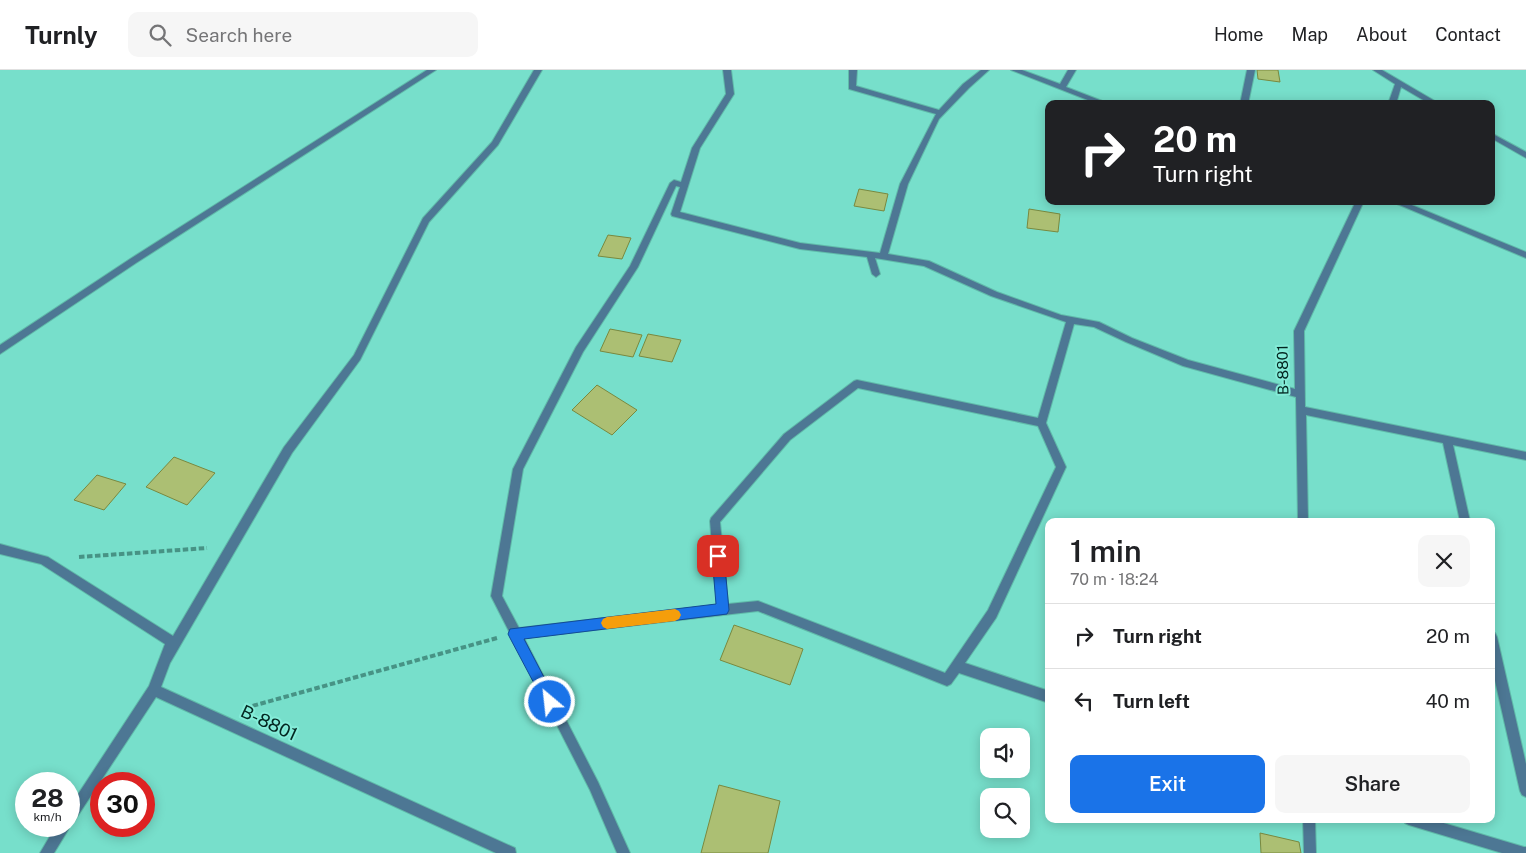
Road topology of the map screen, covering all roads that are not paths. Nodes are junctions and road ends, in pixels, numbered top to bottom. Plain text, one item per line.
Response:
1 (432, 70) edge
2 (538, 70) edge
3 (727, 70) edge
4 (853, 70) edge
5 (985, 70) edge
6 (1015, 70) edge
7 (1072, 70) edge
8 (1251, 70) edge
9 (1377, 70) edge
10 (1399, 83) junction
11 (1062, 88) junction
12 (1095, 100) edge
13 (1245, 100) edge
14 (1393, 100) edge
15 (1429, 100) edge
16 (941, 113) junction
17 (1495, 137) edge
18 (1526, 155) edge
19 (685, 185) junction
20 (1358, 205) edge
21 (1404, 205) edge
22 (870, 254) junction
23 (1526, 255) edge
24 (883, 256) junction
25 (876, 274) dead end
26 (1071, 320) junction
27 (0, 350) edge
28 (1300, 394) junction
29 (1300, 410) junction
30 (1041, 423) junction
31 (1447, 440) junction
32 (1526, 456) edge
33 (1303, 518) edge
34 (1464, 518) edge
35 (0, 549) edge
36 (723, 610) junction
37 (515, 634) junction
38 (1495, 655) edge
39 (166, 659) junction
40 (956, 666) junction
41 (154, 690) junction
42 (1045, 696) edge
43 (1526, 791) edge
44 (80, 802) edge
45 (1309, 823) edge
46 (1423, 823) edge
47 (57, 837) edge
48 (46, 853) edge
49 (510, 853) edge
50 (624, 853) edge
51 (1310, 853) edge
52 (1524, 853) edge

1 - 27 street
2 - 39 street
3 - 19 street
4 - 16 street
5 - 16 street
6 - 11 street
7 - 11 street
8 - 13 street
9 - 10 street
10 - 14 street
10 - 15 street
11 - 12 street
16 - 24 street
17 - 18 street
19 - 22 street
19 - 37 street
20 - 28 street, B-8801
21 - 23 street
22 - 24 street
22 - 25 street
24 - 26 street
26 - 28 street
26 - 30 street
28 - 29 street, B-8801
29 - 31 street
29 - 33 street, B-8801
30 - 36 street
30 - 40 street
31 - 32 street
31 - 34 street
35 - 39 street
36 - 37 street
36 - 40 street
37 - 50 street
38 - 43 street
39 - 41 street
40 - 42 street
41 - 44 street
41 - 49 street, B-8801
45 - 51 street
46 - 52 street
47 - 48 street

